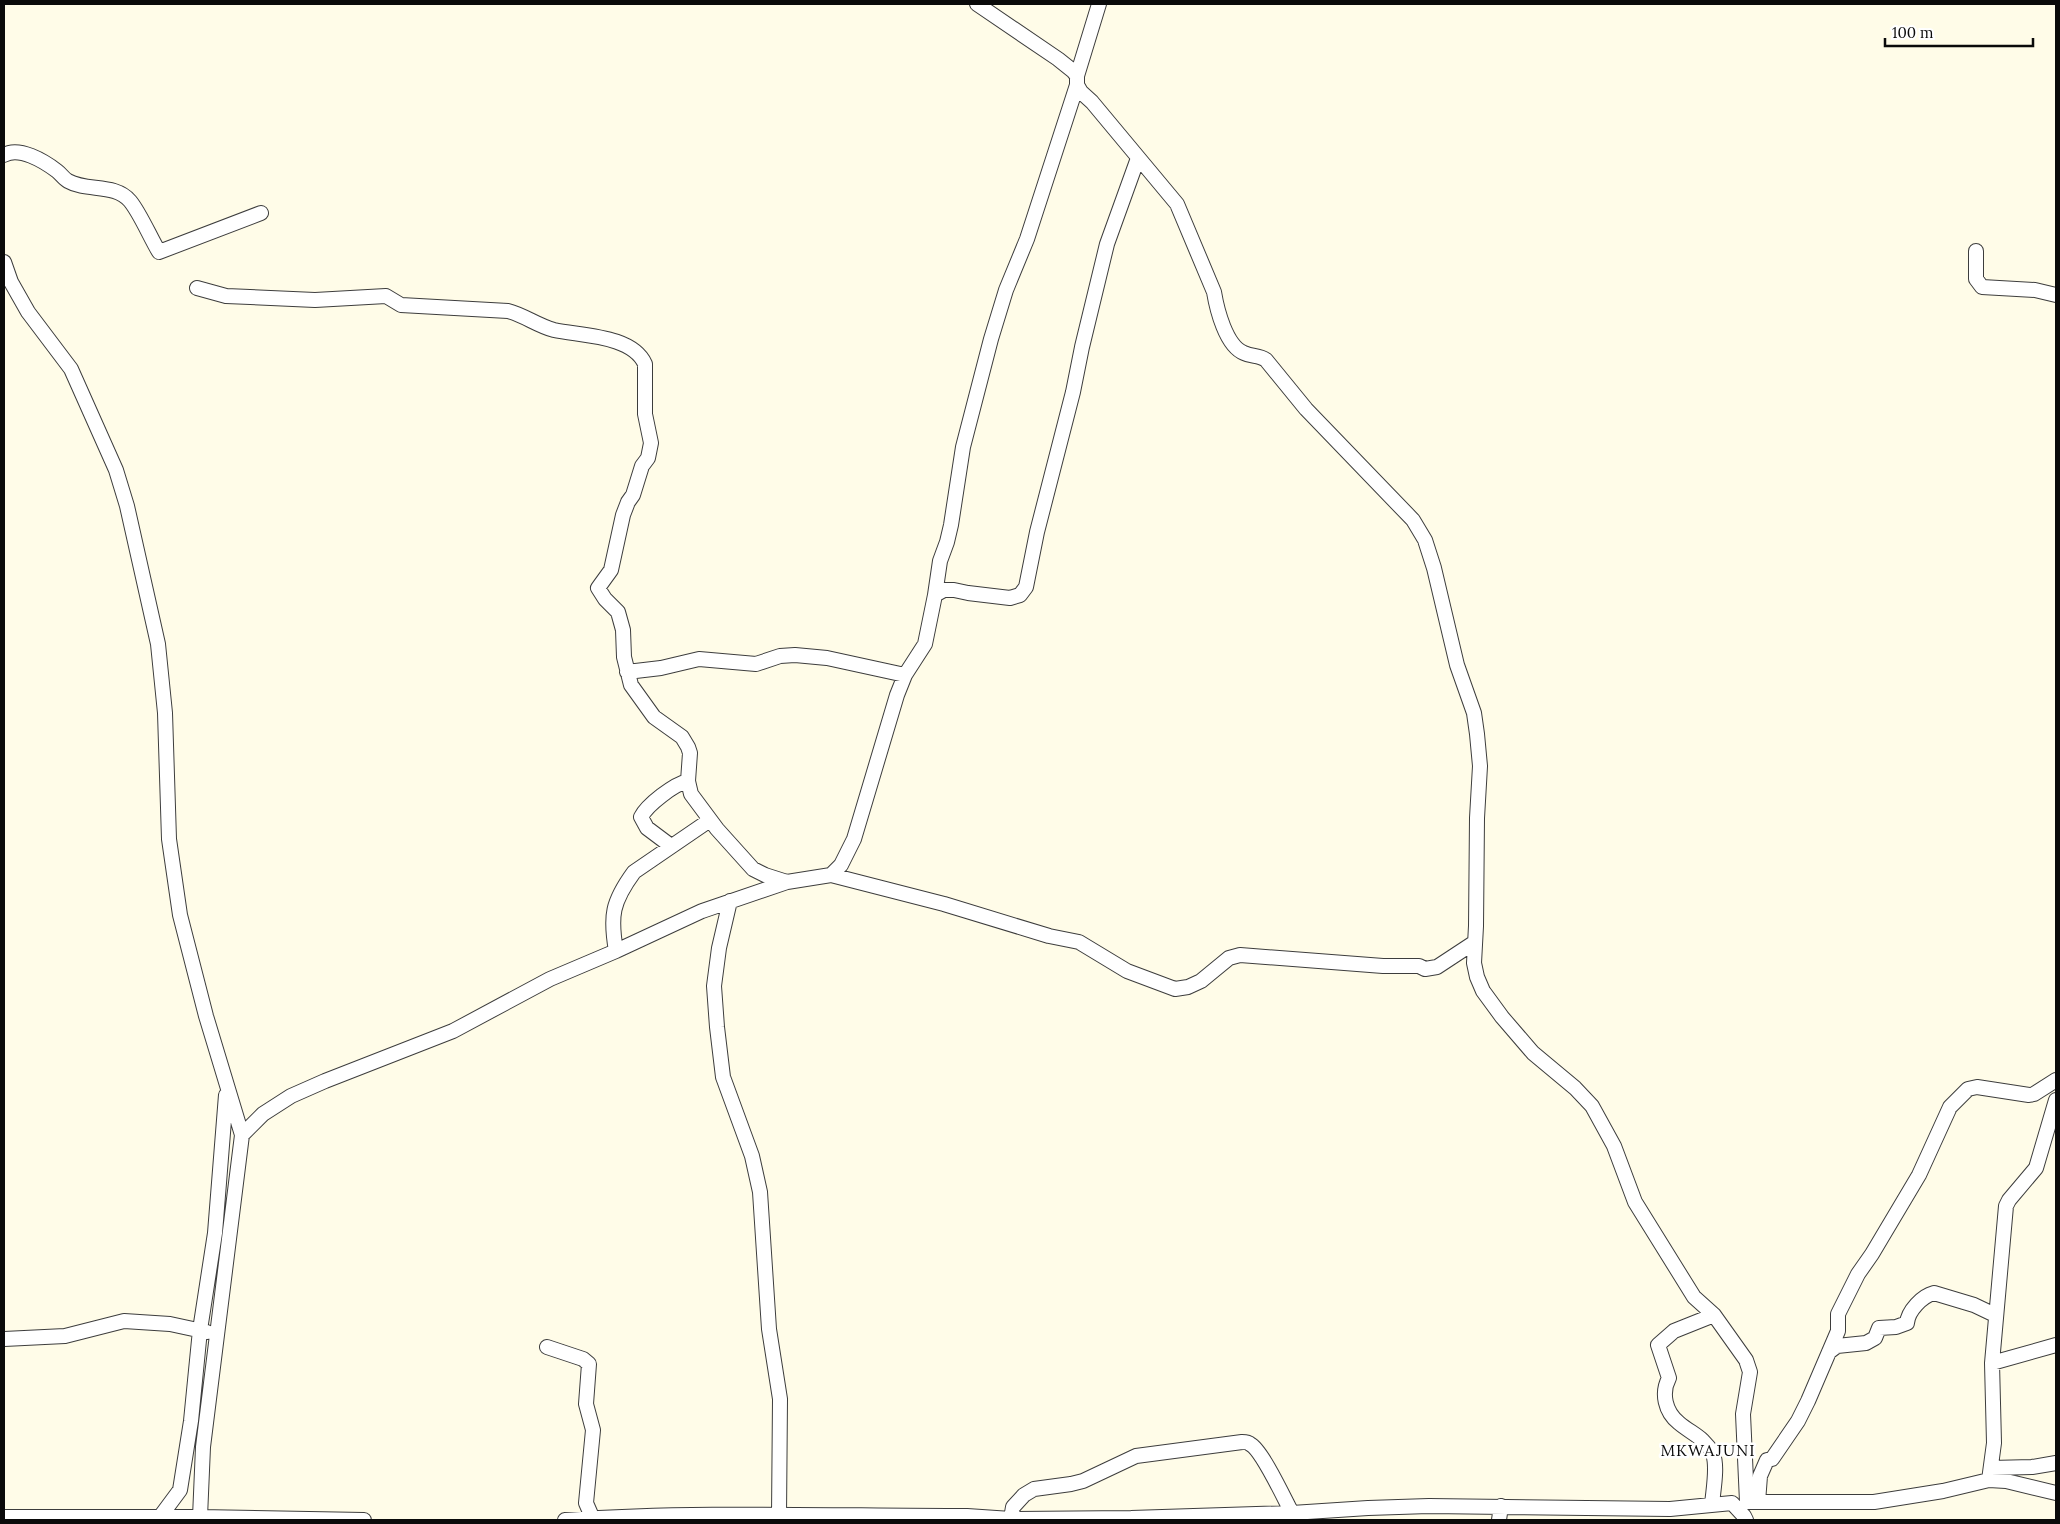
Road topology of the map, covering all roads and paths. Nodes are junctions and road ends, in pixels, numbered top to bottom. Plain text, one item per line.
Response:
1 (977, 4) edge
2 (1099, 4) edge
3 (1077, 81) junction
4 (4, 155) edge
5 (1138, 158) junction
6 (261, 213) dead end
7 (1976, 251) dead end
8 (4, 262) edge
9 (8, 283) edge
10 (197, 288) dead end
11 (2056, 294) edge
12 (935, 595) junction
13 (627, 672) junction
14 (905, 675) junction
15 (688, 780) junction
16 (710, 820) junction
17 (671, 846) junction
18 (831, 875) junction
19 (787, 882) junction
20 (730, 901) junction
21 (1475, 942) junction
22 (616, 951) junction
23 (2056, 1080) edge
24 (228, 1087) junction
25 (2056, 1100) edge
26 (242, 1135) junction
27 (1714, 1315) junction
28 (1995, 1315) junction
29 (200, 1330) junction
30 (218, 1335) junction
31 (4, 1339) edge
32 (2056, 1345) edge
33 (547, 1347) dead end
34 (1828, 1352) junction
35 (1992, 1363) junction
36 (2056, 1463) edge
37 (1990, 1474) junction
38 (180, 1490) junction
39 (2056, 1493) edge
40 (1753, 1502) junction
41 (1732, 1503) junction
42 (1712, 1505) junction
43 (1500, 1513) edge
44 (1292, 1514) junction
45 (160, 1517) junction
46 (194, 1517) junction
47 (783, 1517) edge
48 (7, 1518) edge
49 (593, 1519) junction
50 (1011, 1519) edge
51 (364, 1520) edge
52 (565, 1520) edge
53 (570, 1520) edge
54 (1746, 1520) edge

1 - 3 street
2 - 3 street
3 - 5 street
3 - 12 street
4 - 6 street
5 - 12 street
5 - 21 street
7 - 11 street
8 - 9 street
9 - 24 street
10 - 13 street
12 - 14 street
13 - 14 street
13 - 15 street
14 - 18 street
15 - 16 street
15 - 17 street
16 - 17 street
16 - 19 street
17 - 22 street
18 - 19 street
18 - 21 street
19 - 20 street
20 - 22 street
20 - 47 street
21 - 27 street
22 - 26 street
23 - 34 street
24 - 26 street
24 - 29 street
25 - 28 street
26 - 30 street
27 - 40 street
27 - 42 street
28 - 34 street
28 - 35 street
29 - 30 street
29 - 31 street
29 - 38 street
30 - 46 street
32 - 35 street
33 - 49 street
34 - 40 street
35 - 37 street
36 - 37 street
37 - 39 street
37 - 40 street
38 - 45 street
38 - 46 street
40 - 41 street
41 - 42 street
41 - 54 street
42 - 43 street
43 - 44 street
44 - 50 street
44 - 50 street
45 - 46 street
45 - 48 street
46 - 51 street
47 - 49 street
47 - 50 street
49 - 53 street
52 - 53 street

